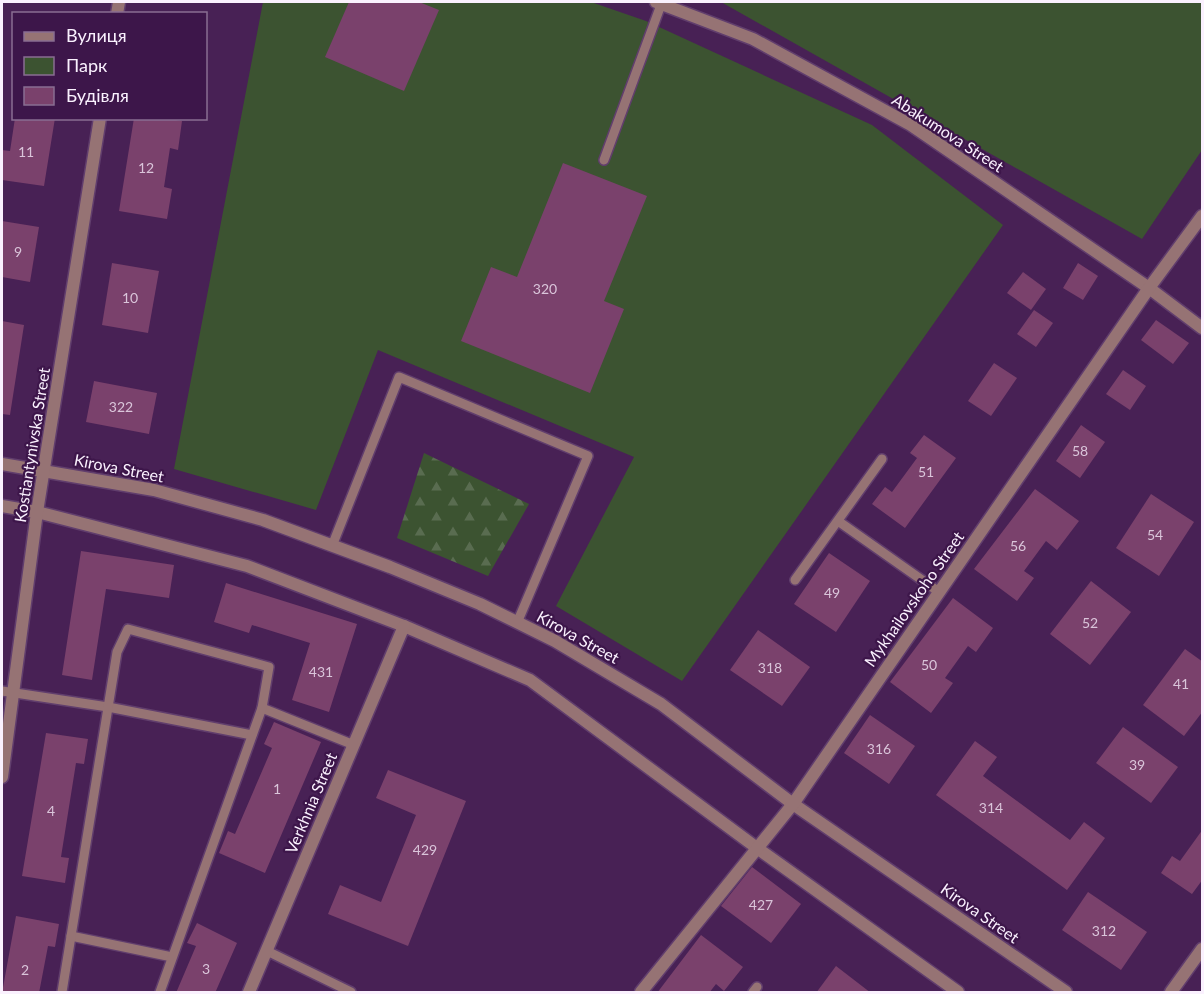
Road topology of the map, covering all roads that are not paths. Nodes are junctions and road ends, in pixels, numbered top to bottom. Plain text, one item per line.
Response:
1 (660, 2) edge
2 (100, 120) edge
3 (603, 160) dead end
4 (1203, 216) edge
5 (1149, 288) junction
6 (1203, 328) edge
7 (882, 459) dead end
8 (2, 464) edge
9 (44, 471) junction
10 (2, 506) edge
11 (37, 512) junction
12 (838, 521) junction
13 (332, 546) junction
14 (795, 580) dead end
15 (939, 592) junction
16 (517, 623) junction
17 (404, 626) junction
18 (7, 692) edge
19 (108, 707) junction
20 (262, 708) junction
21 (252, 735) junction
22 (354, 745) junction
23 (2, 777) edge
24 (793, 804) junction
25 (757, 848) junction
26 (71, 936) junction
27 (1203, 949) edge
28 (267, 951) junction
29 (172, 957) junction
30 (62, 993) edge
31 (160, 993) edge
32 (249, 993) edge
33 (351, 993) edge
34 (641, 993) edge
35 (958, 993) edge
36 (1066, 993) edge
37 (1171, 993) edge

1 - 3 lane
1 - 5 street, Abakumova Street
2 - 9 street, Kostiantynivska Street
4 - 5 street, Mykhailovskoho Street
5 - 6 street, Abakumova Street
5 - 15 street, Mykhailovskoho Street
7 - 12 lane
8 - 9 street, Kirova Street
9 - 11 street, Kostiantynivska Street
9 - 13 street, Kirova Street
10 - 11 street
11 - 17 street
11 - 18 street, Kostiantynivska Street
12 - 14 lane
12 - 15 lane
13 - 16 street, Kirova Street
13 - 16 lane
15 - 24 street, Mykhailovskoho Street
16 - 24 street, Kirova Street
17 - 22 street, Verkhnia Street
17 - 25 street
18 - 19 lane
18 - 23 street, Kostiantynivska Street
19 - 20 lane
19 - 21 lane
19 - 26 lane
20 - 21 lane
20 - 22 lane
21 - 29 lane
22 - 28 street, Verkhnia Street
24 - 25 street, Mykhailovskoho Street
24 - 36 street, Kirova Street
25 - 34 street, Mykhailovskoho Street
25 - 35 street
26 - 29 lane
26 - 30 lane
27 - 37 street
28 - 32 street, Verkhnia Street
28 - 33 lane
29 - 31 lane

